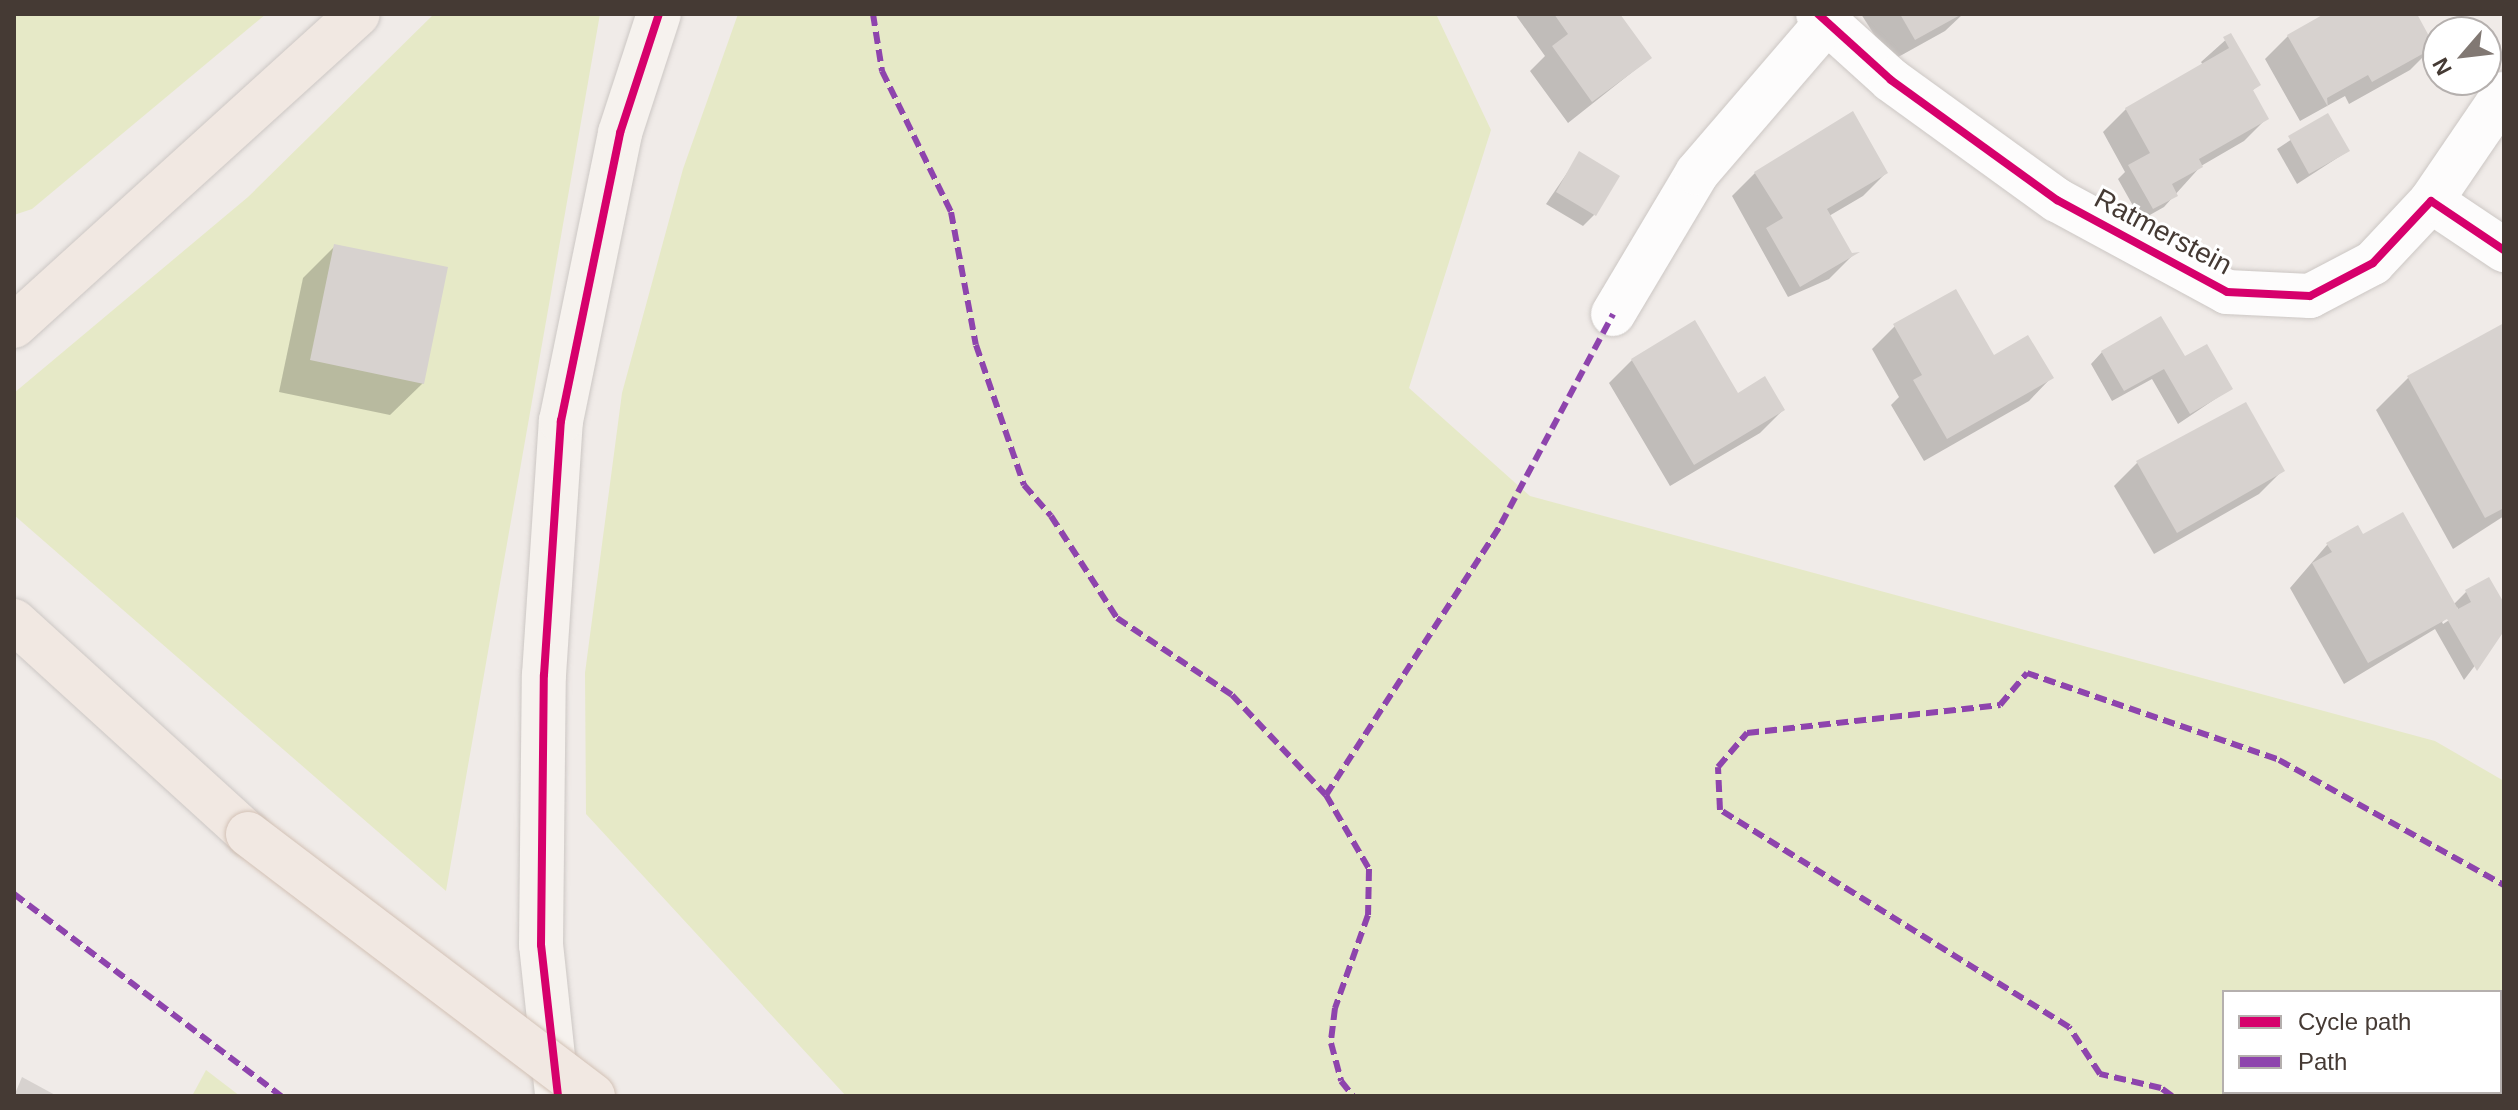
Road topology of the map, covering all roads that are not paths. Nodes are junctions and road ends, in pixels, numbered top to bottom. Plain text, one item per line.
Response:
1 (358, 14) edge
2 (659, 14) edge
3 (1822, 18) edge
4 (2504, 94) edge
5 (2431, 201) junction
6 (2504, 250) edge
7 (1613, 314) dead end
8 (14, 326) edge
9 (14, 621) edge
10 (558, 1096) edge
11 (593, 1096) edge

1 - 8 main road
2 - 10 street
3 - 5 street, Ratmerstein
3 - 7 street, Ratmerstein
4 - 5 street, Ratmerstein
5 - 6 street
9 - 11 main road, bridge

